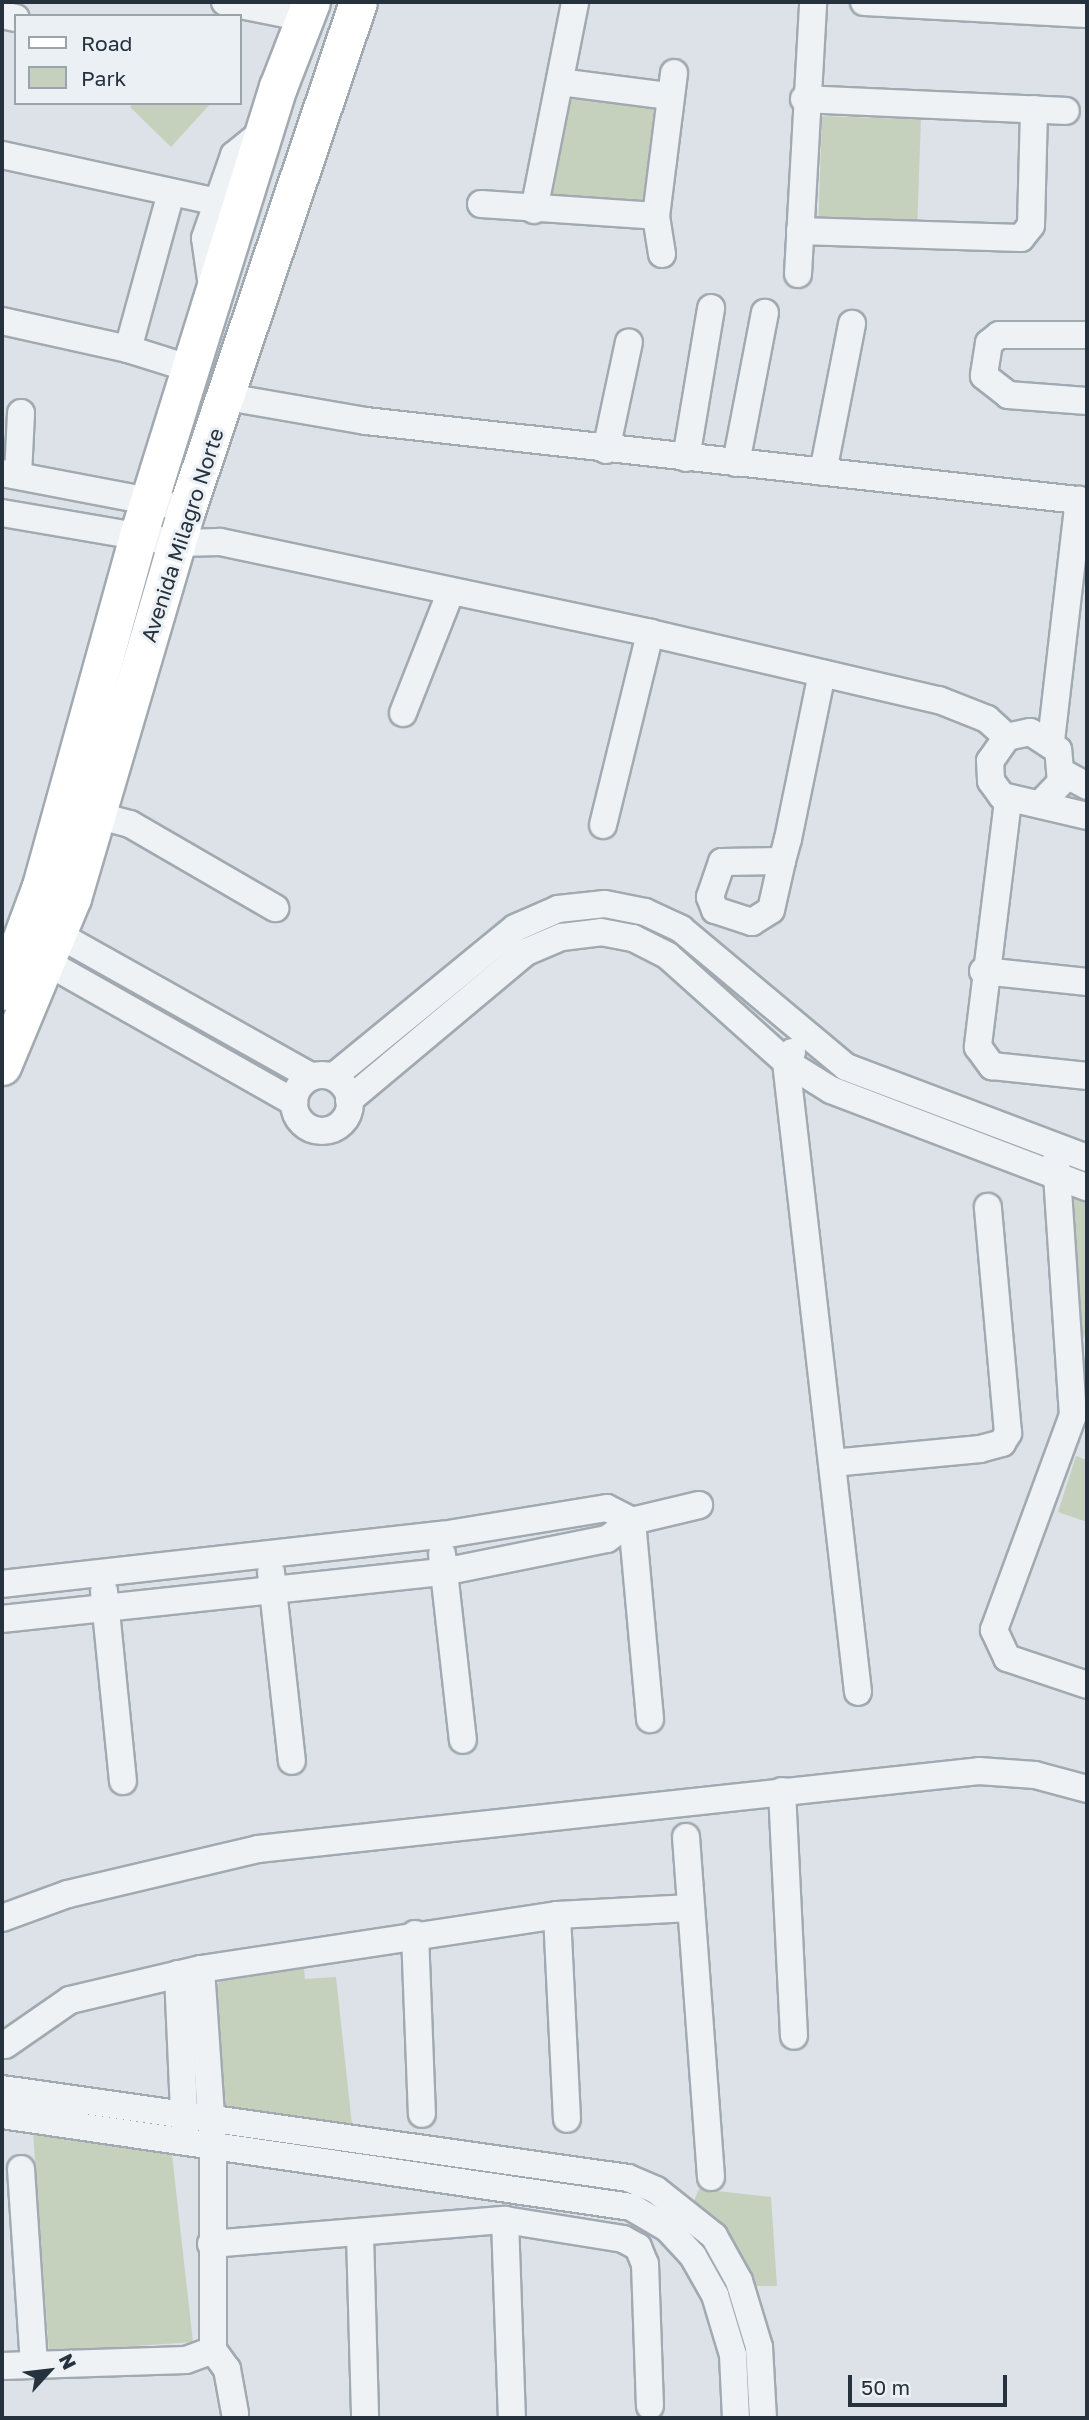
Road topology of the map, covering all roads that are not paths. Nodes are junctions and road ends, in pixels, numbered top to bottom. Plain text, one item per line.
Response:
1 (225, 2) edge
2 (358, 2) edge
3 (575, 2) edge
4 (813, 2) edge
5 (864, 2) edge
6 (985, 4) edge
7 (308, 10) edge
8 (1087, 14) edge
9 (560, 82) junction
10 (804, 99) junction
11 (1034, 109) junction
12 (1066, 111) dead end
13 (265, 130) junction
14 (2, 155) edge
15 (171, 193) junction
16 (218, 202) junction
17 (481, 204) dead end
18 (534, 210) junction
19 (656, 216) junction
20 (800, 231) junction
21 (662, 254) dead end
22 (798, 275) dead end
23 (214, 297) junction
24 (712, 308) dead end
25 (765, 313) dead end
26 (2, 321) edge
27 (852, 324) dead end
28 (1087, 335) edge
29 (629, 342) dead end
30 (128, 349) junction
31 (192, 369) junction
32 (227, 397) junction
33 (1087, 401) edge
34 (21, 413) dead end
35 (606, 450) junction
36 (686, 458) junction
37 (736, 463) junction
38 (823, 472) junction
39 (10, 474) edge
40 (151, 500) junction
41 (1083, 500) edge
42 (2, 513) edge
43 (181, 527) junction
44 (138, 536) junction
45 (451, 591) junction
46 (650, 633) junction
47 (1076, 652) edge
48 (822, 673) junction
49 (402, 713) dead end
50 (1007, 737) junction
51 (1051, 741) junction
52 (1063, 773) junction
53 (1087, 786) edge
54 (1009, 801) junction
55 (1041, 803) junction
56 (96, 815) junction
57 (1087, 816) edge
58 (603, 825) dead end
59 (782, 861) dead end
60 (275, 908) dead end
61 (53, 949) junction
62 (983, 971) junction
63 (1087, 982) edge
64 (2, 991) edge
65 (802, 1035) junction
66 (786, 1062) junction
67 (2, 1066) edge
68 (1087, 1076) edge
69 (322, 1077) junction
70 (349, 1100) junction
71 (294, 1102) junction
72 (1057, 1147) junction
73 (1087, 1158) edge
74 (1055, 1175) junction
75 (1087, 1187) edge
76 (988, 1207) dead end
77 (1087, 1355) edge
78 (1073, 1385) junction
79 (832, 1463) junction
80 (699, 1505) dead end
81 (632, 1521) junction
82 (442, 1535) junction
83 (268, 1554) junction
84 (443, 1572) junction
85 (103, 1573) junction
86 (2, 1584) edge
87 (273, 1590) junction
88 (104, 1608) junction
89 (2, 1619) edge
90 (1087, 1685) edge
91 (858, 1692) dead end
92 (650, 1719) dead end
93 (463, 1740) dead end
94 (292, 1761) dead end
95 (124, 1781) dead end
96 (1087, 1789) edge
97 (782, 1791) junction
98 (686, 1837) dead end
99 (691, 1908) junction
100 (557, 1914) junction
101 (2, 1918) edge
102 (415, 1934) junction
103 (189, 1971) junction
104 (794, 2036) dead end
105 (5, 2045) dead end
106 (2, 2089) edge
107 (422, 2113) dead end
108 (2, 2115) edge
109 (567, 2119) dead end
110 (199, 2132) junction
111 (21, 2169) dead end
112 (710, 2176) dead end
113 (505, 2220) junction
114 (360, 2235) junction
115 (211, 2244) junction
116 (759, 2347) junction
117 (213, 2350) junction
118 (733, 2355) junction
119 (34, 2363) junction
120 (2, 2366) edge
121 (650, 2406) dead end
122 (235, 2413) dead end
123 (365, 2418) edge
124 (512, 2418) edge
125 (736, 2418) edge
126 (762, 2418) edge

1 - 7 street
2 - 32 main road, Avenida Milagro Norte
3 - 9 street
4 - 10 street
5 - 6 street
6 - 8 street
7 - 13 main road, Avenida Milagro Norte
9 - 18 street
9 - 19 street
10 - 11 street
10 - 20 street
11 - 12 street
11 - 20 street
13 - 16 street
13 - 23 main road, Avenida Milagro Norte
14 - 15 street
15 - 16 street
15 - 30 street
16 - 23 street
17 - 18 street
18 - 19 street
19 - 21 street
20 - 22 street
23 - 31 main road, Avenida Milagro Norte
24 - 36 street
25 - 37 street
26 - 30 street
27 - 38 street
28 - 33 street
29 - 35 street
30 - 31 street
31 - 40 main road, Avenida Milagro Norte
32 - 35 street
32 - 43 main road, Avenida Milagro Norte
34 - 39 street
35 - 36 street
36 - 37 street
37 - 38 street
38 - 41 street
39 - 40 street
40 - 43 street
40 - 44 main road, Avenida Milagro Norte
41 - 47 street
42 - 44 street
43 - 44 street
43 - 45 street
43 - 56 main road, Avenida Milagro Norte
44 - 64 main road, Avenida Milagro Norte
45 - 46 street
45 - 49 street
46 - 48 street
46 - 58 street
47 - 51 street
48 - 50 street
48 - 59 street
50 - 51 street
50 - 54 street
51 - 52 street
52 - 53 street
52 - 55 street
54 - 55 street
54 - 62 street
55 - 57 street
56 - 60 street
56 - 61 main road, Avenida Milagro Norte
61 - 67 main road, Avenida Milagro Norte
61 - 69 street
61 - 71 street
62 - 63 street
62 - 68 street
65 - 66 street
65 - 69 street
65 - 72 street
66 - 70 street
66 - 74 street
66 - 79 street
69 - 70 street
69 - 71 street
70 - 71 street
72 - 73 street
72 - 74 street
74 - 75 street
74 - 78 street
76 - 79 street
77 - 78 street
78 - 90 street
79 - 91 street
80 - 81 street
81 - 82 street
81 - 84 street
81 - 92 street
82 - 83 street
82 - 84 street
83 - 85 street
83 - 87 street
84 - 87 street
84 - 93 street
85 - 86 street
85 - 88 street
87 - 88 street
87 - 94 street
88 - 89 street
88 - 95 street
96 - 97 street
97 - 101 street
97 - 104 street
98 - 99 street
99 - 100 street
99 - 112 street
100 - 102 street
100 - 109 street
102 - 103 street
102 - 107 street
103 - 105 street
103 - 110 street
106 - 110 street
108 - 110 street
110 - 115 street
110 - 116 street
110 - 118 street
111 - 119 street
113 - 114 street
113 - 121 street
113 - 124 street
114 - 115 street
114 - 123 street
115 - 117 street
116 - 118 street
116 - 126 street
117 - 119 street
117 - 122 street
118 - 125 street
119 - 120 street

